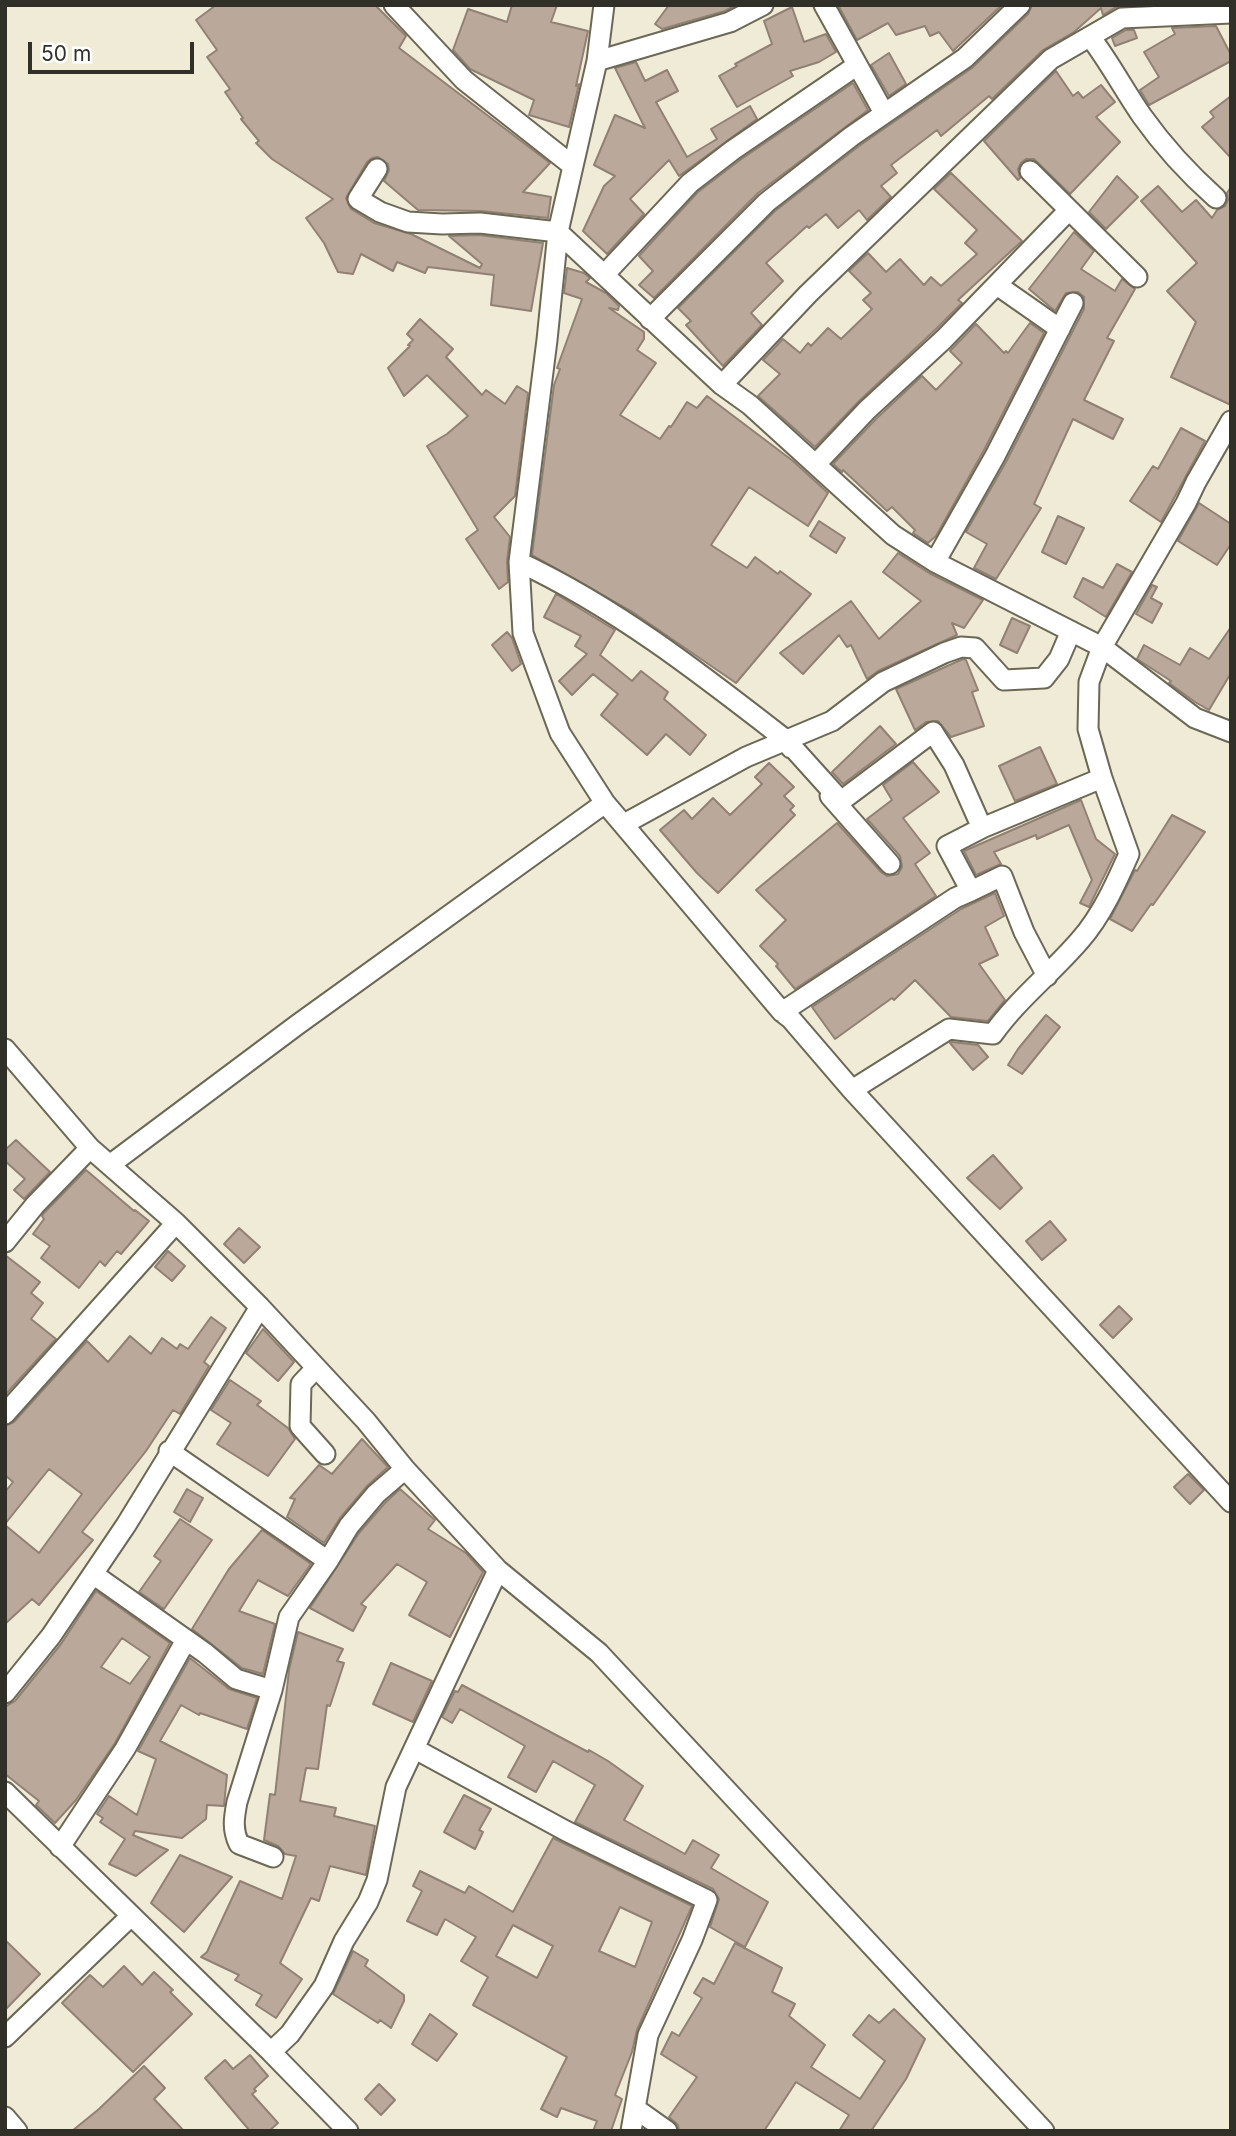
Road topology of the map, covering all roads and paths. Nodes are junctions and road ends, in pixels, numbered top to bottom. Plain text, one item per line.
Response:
1 (394, 5) edge
2 (604, 5) edge
3 (763, 5) edge
4 (824, 5) edge
5 (1020, 5) edge
6 (1231, 13) edge
7 (1091, 38) junction
8 (597, 61) junction
9 (856, 66) junction
10 (884, 113) junction
11 (573, 166) junction
12 (377, 170) dead end
13 (1030, 171) dead end
14 (1216, 198) dead end
15 (1069, 211) junction
16 (558, 232) junction
17 (604, 275) junction
18 (1137, 277) dead end
19 (997, 285) junction
20 (1073, 303) dead end
21 (650, 320) junction
22 (1060, 329) junction
23 (722, 385) junction
24 (1231, 421) edge
25 (816, 464) junction
26 (519, 562) junction
27 (935, 562) junction
28 (1071, 631) junction
29 (1102, 647) junction
30 (1231, 732) edge
31 (786, 740) junction
32 (1102, 778) junction
33 (605, 803) junction
34 (624, 824) junction
35 (982, 828) junction
36 (890, 864) dead end
37 (971, 891) junction
38 (1047, 976) junction
39 (782, 1012) junction
40 (5, 1049) edge
41 (852, 1090) junction
42 (90, 1148) junction
43 (111, 1164) junction
44 (176, 1223) junction
45 (5, 1242) edge
46 (260, 1307) junction
47 (316, 1368) junction
48 (5, 1414) edge
49 (169, 1451) junction
50 (325, 1454) dead end
51 (405, 1469) junction
52 (1231, 1502) edge
53 (328, 1561) junction
54 (498, 1570) junction
55 (93, 1574) junction
56 (186, 1640) junction
57 (272, 1690) junction
58 (5, 1693) edge
59 (415, 1749) junction
60 (5, 1793) edge
61 (60, 1847) junction
62 (273, 1857) dead end
63 (131, 1916) junction
64 (5, 2037) edge
65 (271, 2052) junction
66 (636, 2109) junction
67 (5, 2117) edge
68 (17, 2131) edge
69 (348, 2131) edge
70 (631, 2131) edge
71 (667, 2131) edge
72 (1044, 2131) edge

1 - 11 street
2 - 8 street
3 - 8 street
4 - 9 street
5 - 10 street
6 - 7 street
7 - 14 street
7 - 23 street
8 - 11 street
9 - 10 street
9 - 17 street
10 - 21 street
11 - 16 street
12 - 16 street
13 - 15 street
15 - 18 street
15 - 19 street
16 - 17 street
16 - 26 street
17 - 21 street
19 - 22 street
19 - 25 street
20 - 22 street
21 - 23 street
22 - 27 street
23 - 25 street
24 - 29 street
25 - 27 street
26 - 31 street
26 - 33 street
27 - 28 street
28 - 29 street
28 - 31 street
29 - 30 street
29 - 32 street
31 - 34 street
31 - 35 street
31 - 36 street
32 - 35 street
32 - 38 street
33 - 34 street
33 - 43 street
34 - 39 street
35 - 37 street
37 - 38 street
37 - 39 street
38 - 41 street
39 - 41 street
40 - 42 street
41 - 52 street
42 - 43 street
42 - 45 street
43 - 44 street
44 - 46 street
44 - 48 street
46 - 47 street
46 - 49 street
47 - 50 street
47 - 51 street
49 - 53 street
49 - 55 street
51 - 53 street
51 - 54 street
53 - 57 street
54 - 59 street
54 - 72 street
55 - 56 street
55 - 58 street
56 - 57 street
56 - 61 street
57 - 62 street
59 - 65 street
59 - 66 street
60 - 61 street
61 - 63 street
63 - 64 street
63 - 65 street
65 - 69 street
66 - 70 street
66 - 71 street
67 - 68 street

